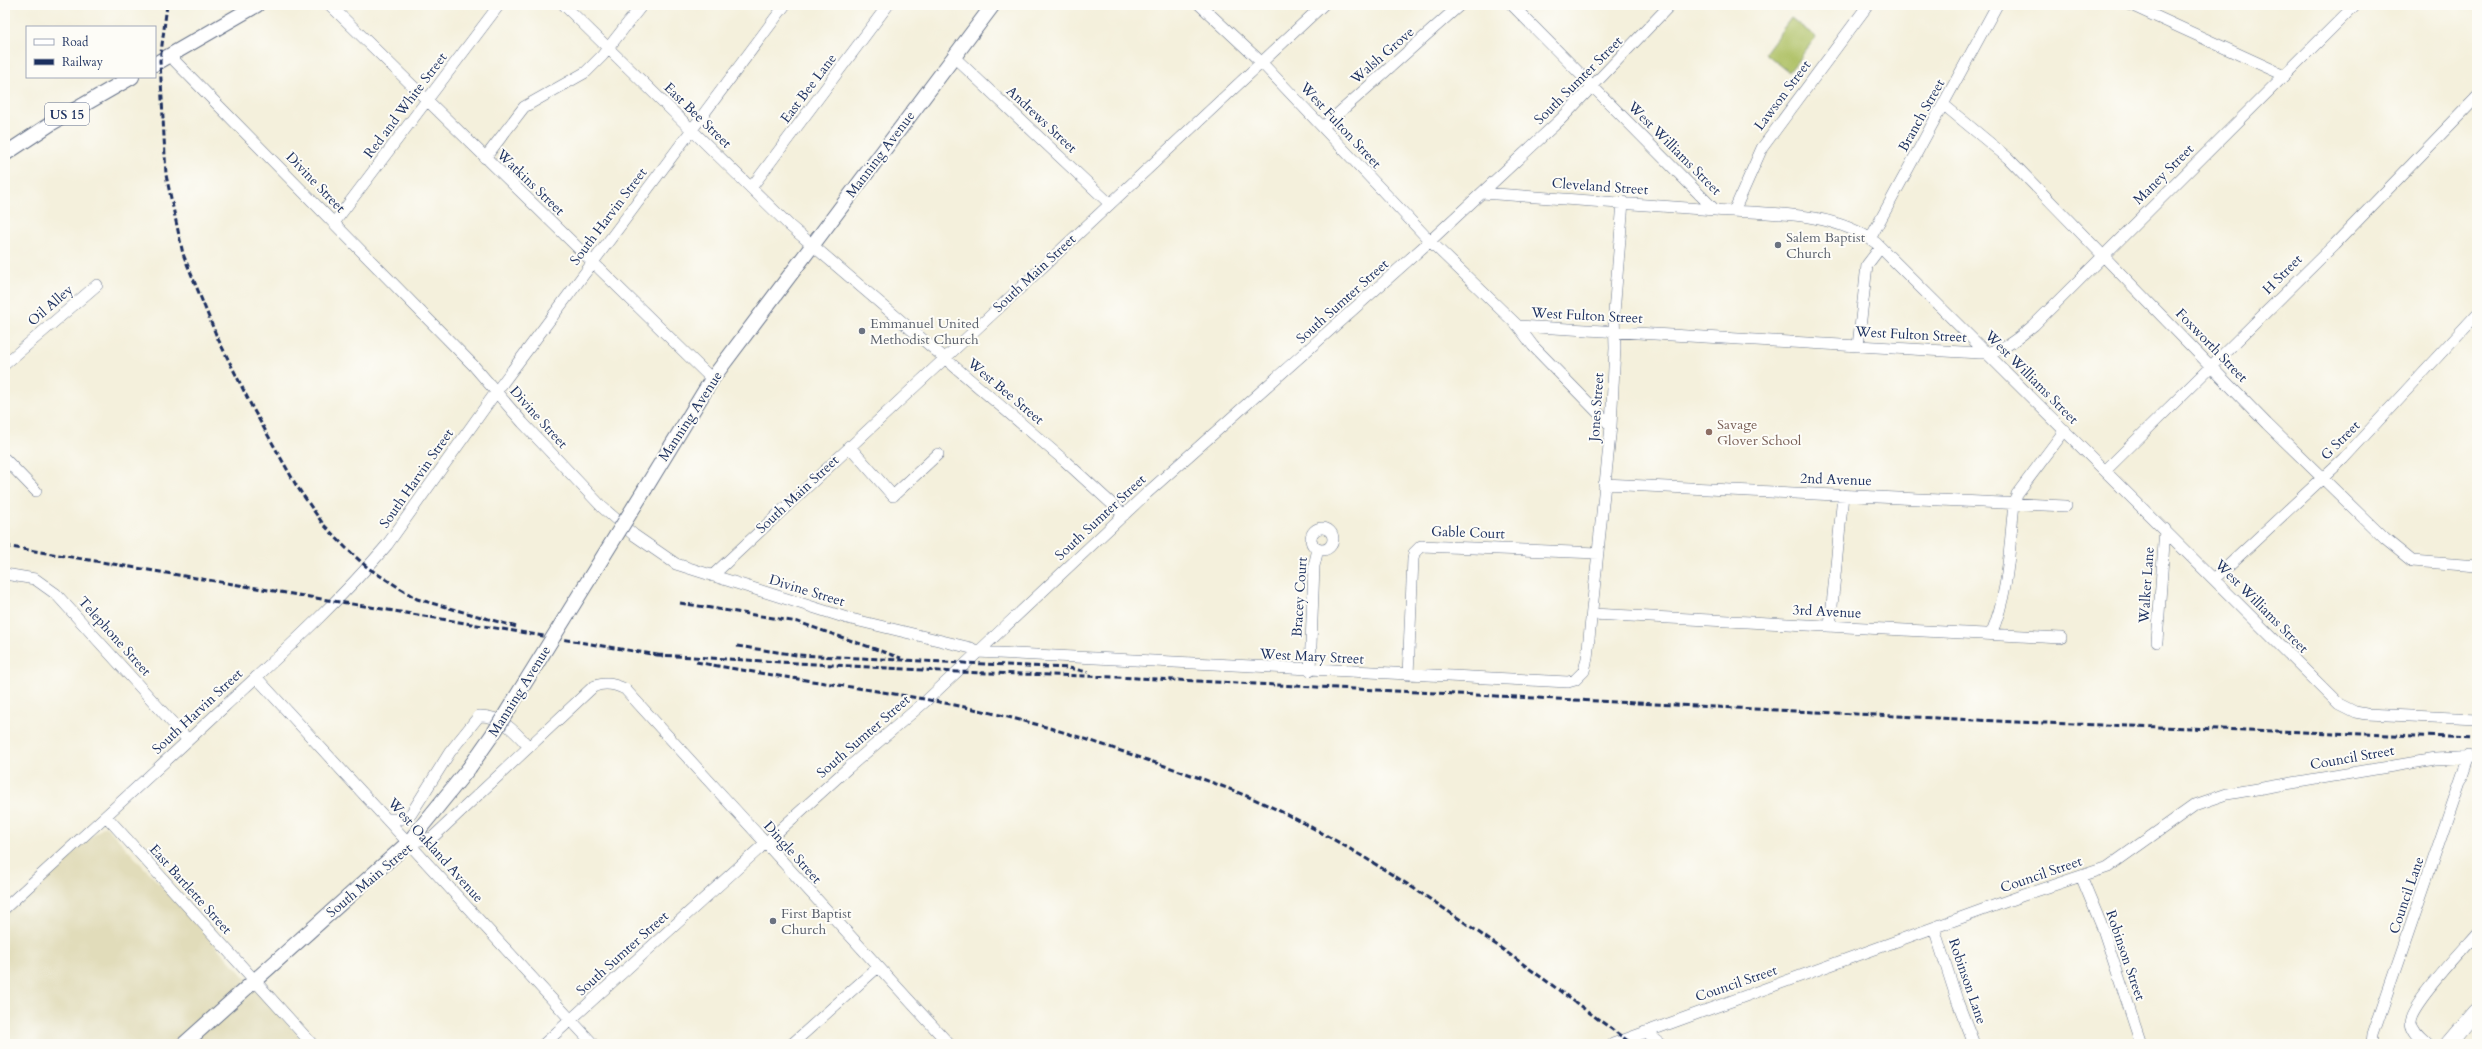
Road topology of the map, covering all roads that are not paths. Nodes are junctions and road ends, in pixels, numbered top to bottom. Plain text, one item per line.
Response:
1 (257, 5) edge
2 (330, 5) edge
3 (499, 5) edge
4 (564, 5) edge
5 (642, 5) edge
6 (785, 5) edge
7 (888, 5) edge
8 (993, 5) edge
9 (1200, 5) edge
10 (1323, 5) edge
11 (1460, 5) edge
12 (1512, 5) edge
13 (1670, 5) edge
14 (1868, 5) edge
15 (1998, 5) edge
16 (2131, 5) edge
17 (2355, 5) edge
18 (609, 48) junction
19 (169, 55) junction
20 (954, 57) junction
21 (1261, 62) junction
22 (156, 63) edge
23 (2284, 75) junction
24 (130, 78) edge
25 (1594, 87) junction
26 (2477, 97) edge
27 (427, 101) junction
28 (1944, 104) junction
29 (1323, 127) junction
30 (691, 130) junction
31 (5, 154) edge
32 (485, 158) junction
33 (751, 188) junction
34 (1482, 193) junction
35 (1623, 202) junction
36 (1109, 203) junction
37 (1716, 210) junction
38 (1734, 211) junction
39 (334, 222) junction
40 (1870, 239) junction
41 (1430, 241) junction
42 (812, 246) junction
43 (1880, 248) junction
44 (2104, 255) junction
45 (592, 262) junction
46 (97, 285) dead end
47 (2477, 314) edge
48 (1518, 326) junction
49 (1615, 331) junction
50 (1858, 346) junction
51 (1986, 353) junction
52 (944, 358) junction
53 (5, 364) edge
54 (2212, 365) junction
55 (712, 380) junction
56 (496, 392) junction
57 (1611, 426) junction
58 (2065, 430) junction
59 (849, 446) junction
60 (938, 454) dead end
61 (5, 459) edge
62 (2106, 471) junction
63 (2323, 478) junction
64 (1604, 484) junction
65 (36, 491) dead end
66 (1843, 495) junction
67 (2014, 504) junction
68 (2066, 506) dead end
69 (1124, 515) junction
70 (2165, 530) junction
71 (1318, 549) dead end
72 (1598, 553) junction
73 (2477, 566) edge
74 (5, 574) edge
75 (712, 576) junction
76 (2214, 579) junction
77 (1592, 614) junction
78 (1830, 626) junction
79 (1991, 634) junction
80 (2061, 638) dead end
81 (2157, 642) dead end
82 (977, 652) junction
83 (1310, 670) junction
84 (1408, 676) junction
85 (256, 677) junction
86 (613, 684) joint
87 (2477, 719) edge
88 (188, 740) junction
89 (528, 746) junction
90 (2473, 756) edge
91 (106, 816) junction
92 (388, 819) junction
93 (409, 842) junction
94 (765, 843) junction
95 (2081, 876) junction
96 (5, 908) edge
97 (1934, 928) junction
98 (2477, 934) edge
99 (878, 967) junction
100 (254, 980) junction
101 (2477, 1011) edge
102 (570, 1020) junction
103 (1645, 1032) junction
104 (184, 1044) edge
105 (312, 1044) edge
106 (544, 1044) edge
107 (593, 1044) edge
108 (792, 1044) edge
109 (949, 1044) edge
110 (1613, 1044) edge
111 (1660, 1044) edge
112 (1974, 1044) edge
113 (2141, 1044) edge
114 (2372, 1044) edge
115 (2427, 1044) edge
116 (2449, 1044) edge

1 - 19 main road
2 - 27 street, Watkins Street
3 - 27 street, Red and White Street
4 - 18 street, East Bee Street
5 - 18 street
6 - 30 street, South Harvin Street
7 - 33 street, East Bee Lane
8 - 20 main road, Manning Avenue
9 - 21 street, West Fulton Street
10 - 21 street, South Main Street
11 - 29 street, Walsh Grove
12 - 25 street, West Williams Street
13 - 25 street, South Sumter Street
14 - 38 street, Lawson Street
15 - 28 street, Branch Street
16 - 23 street
17 - 23 street, Maney Street
18 - 30 street, East Bee Street
18 - 32 street
19 - 22 main road
19 - 39 street, Divine Street
20 - 36 street, Andrews Street
20 - 42 main road, Manning Avenue
21 - 29 street, West Fulton Street
21 - 36 street, South Main Street
23 - 44 street, Maney Street
24 - 31 main road, US 15
25 - 34 street, South Sumter Street
25 - 37 street, West Williams Street
26 - 54 street, H Street
27 - 32 street, Watkins Street
27 - 39 street, Red and White Street
28 - 40 street, Branch Street
28 - 44 street, Foxworth Street
29 - 41 street, West Fulton Street
30 - 33 street, East Bee Street
30 - 45 street, South Harvin Street
32 - 45 street, Watkins Street
33 - 42 street, East Bee Street
34 - 35 street, Cleveland Street
34 - 41 street, South Sumter Street
35 - 37 street, Cleveland Street
35 - 49 street, Jones Street
36 - 52 street, South Main Street
37 - 38 street, West Williams Street
38 - 40 street, West Williams Street
39 - 56 street, Divine Street
40 - 43 street, West Williams Street
41 - 48 street, West Fulton Street
41 - 69 street, South Sumter Street
42 - 52 street, West Bee Street
42 - 55 main road, Manning Avenue
43 - 50 street
43 - 51 street, West Williams Street
44 - 51 street, Maney Street
44 - 54 street, Foxworth Street
45 - 55 street, Watkins Street
45 - 56 street, South Harvin Street
46 - 53 street, Oil Alley
47 - 63 street, G Street
48 - 49 street, West Fulton Street
48 - 57 street
49 - 50 street, West Fulton Street
49 - 57 street, Jones Street
50 - 51 street, West Fulton Street
51 - 58 street, West Williams Street
52 - 59 street, South Main Street
52 - 69 street, West Bee Street
54 - 62 street, H Street
54 - 63 street, Foxworth Street
55 - 93 main road, Manning Avenue, bridge
56 - 75 street, Divine Street
56 - 85 street, South Harvin Street
57 - 64 street, Jones Street
58 - 62 street, West Williams Street
58 - 67 street
59 - 60 street
59 - 75 street, South Main Street
61 - 65 street
62 - 70 street, West Williams Street
63 - 73 street, Foxworth Street
63 - 76 street, G Street
64 - 66 street, 2nd Avenue
64 - 72 street, Jones Street
66 - 67 street, 2nd Avenue
66 - 78 street
67 - 68 street, 2nd Avenue
67 - 79 street
69 - 82 street, South Sumter Street
70 - 76 street, West Williams Street
70 - 81 street, Walker Lane
71 - 83 street, Bracey Court
72 - 77 street, Jones Street
72 - 84 street, Gable Court
74 - 88 street, Telephone Street
75 - 82 street, Divine Street
76 - 87 street, West Williams Street
77 - 78 street, 3rd Avenue
77 - 84 street, West Mary Street
78 - 79 street, 3rd Avenue
79 - 80 street, 3rd Avenue
82 - 83 street, West Mary Street
82 - 94 street, South Sumter Street
83 - 84 street, West Mary Street
85 - 88 street, South Harvin Street
85 - 92 street, West Oakland Avenue
86 - 89 street, South Main Street
86 - 94 street, Dingle Street
88 - 91 street, South Harvin Street
89 - 92 street
89 - 93 street, South Main Street
90 - 95 street, Council Street
90 - 114 street, Council Lane
91 - 96 street, South Harvin Street
91 - 100 street, East Bartlette Street
92 - 93 street, West Oakland Avenue
93 - 100 main road, South Main Street
93 - 102 street, West Oakland Avenue
94 - 99 street, Dingle Street
94 - 102 street, South Sumter Street
95 - 97 street, Council Street
95 - 113 street, Robinson Street
97 - 103 street, Council Street
97 - 112 street, Robinson Lane
98 - 115 street
99 - 108 street
99 - 109 street, Dingle Street
100 - 104 main road, South Main Street
100 - 105 street, East Bartlette Street
101 - 116 highway
102 - 106 street, South Sumter Street
102 - 107 street, West Oakland Avenue
103 - 110 street, Council Street
103 - 111 street

